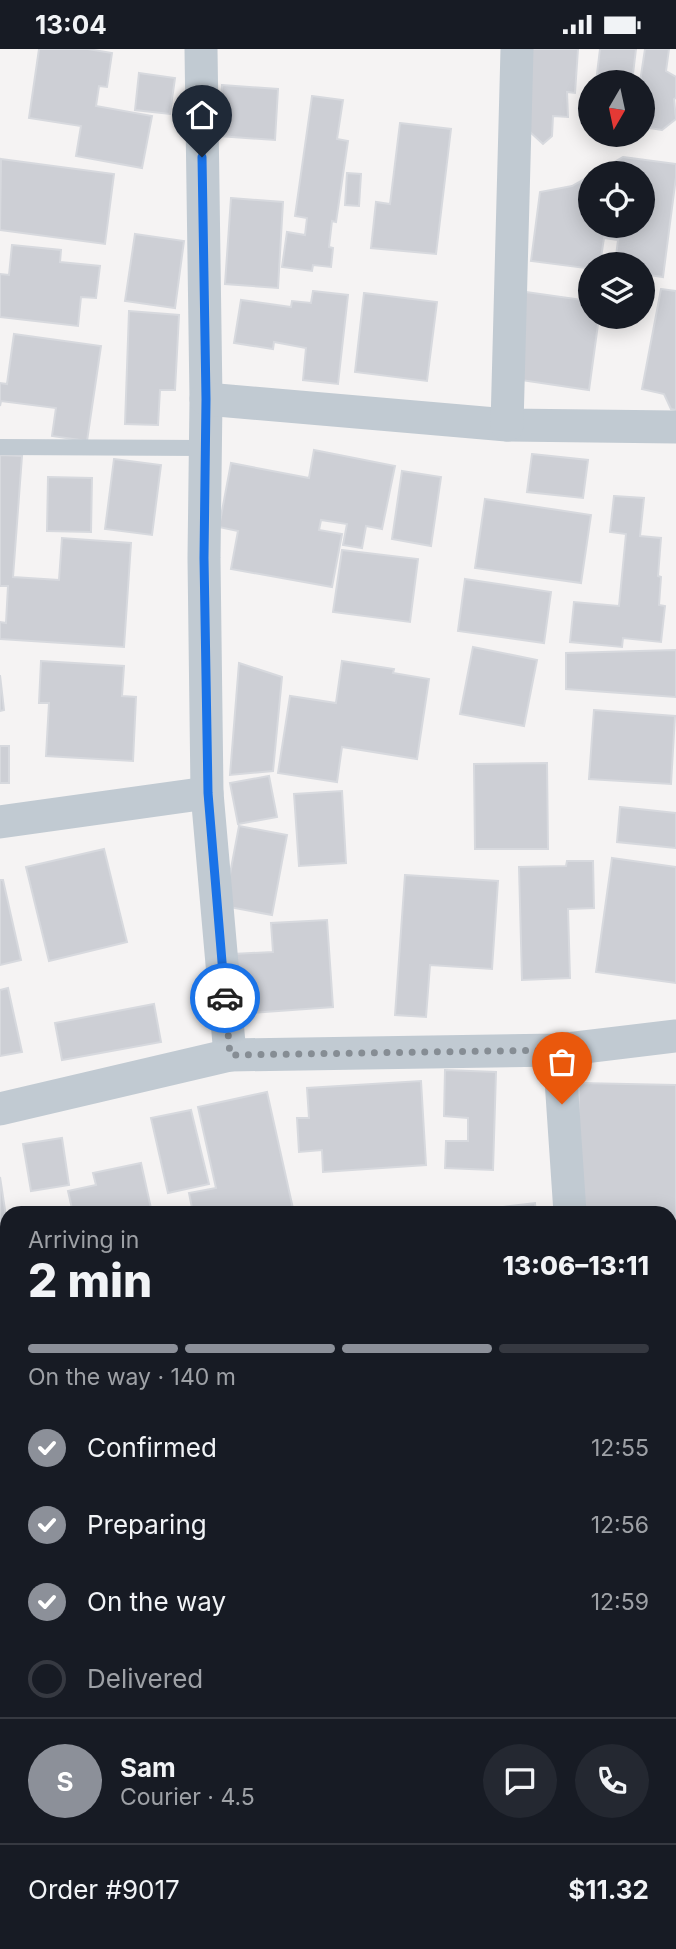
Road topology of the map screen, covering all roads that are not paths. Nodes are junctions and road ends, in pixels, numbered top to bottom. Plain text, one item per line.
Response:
1 (201, 49) edge
2 (517, 49) edge
3 (206, 399) junction
4 (507, 425) junction
5 (676, 427) edge
6 (0, 447) edge
7 (204, 448) junction
8 (208, 793) junction
9 (0, 822) edge
10 (676, 1036) edge
11 (559, 1050) junction
12 (230, 1055) junction
13 (0, 1109) edge
14 (570, 1206) edge

1 - 3 street
2 - 4 street
3 - 4 street
3 - 7 street
4 - 5 street
6 - 7 lane
7 - 8 street
8 - 9 street
8 - 12 street
10 - 11 street
11 - 12 street
11 - 14 street
12 - 13 street

